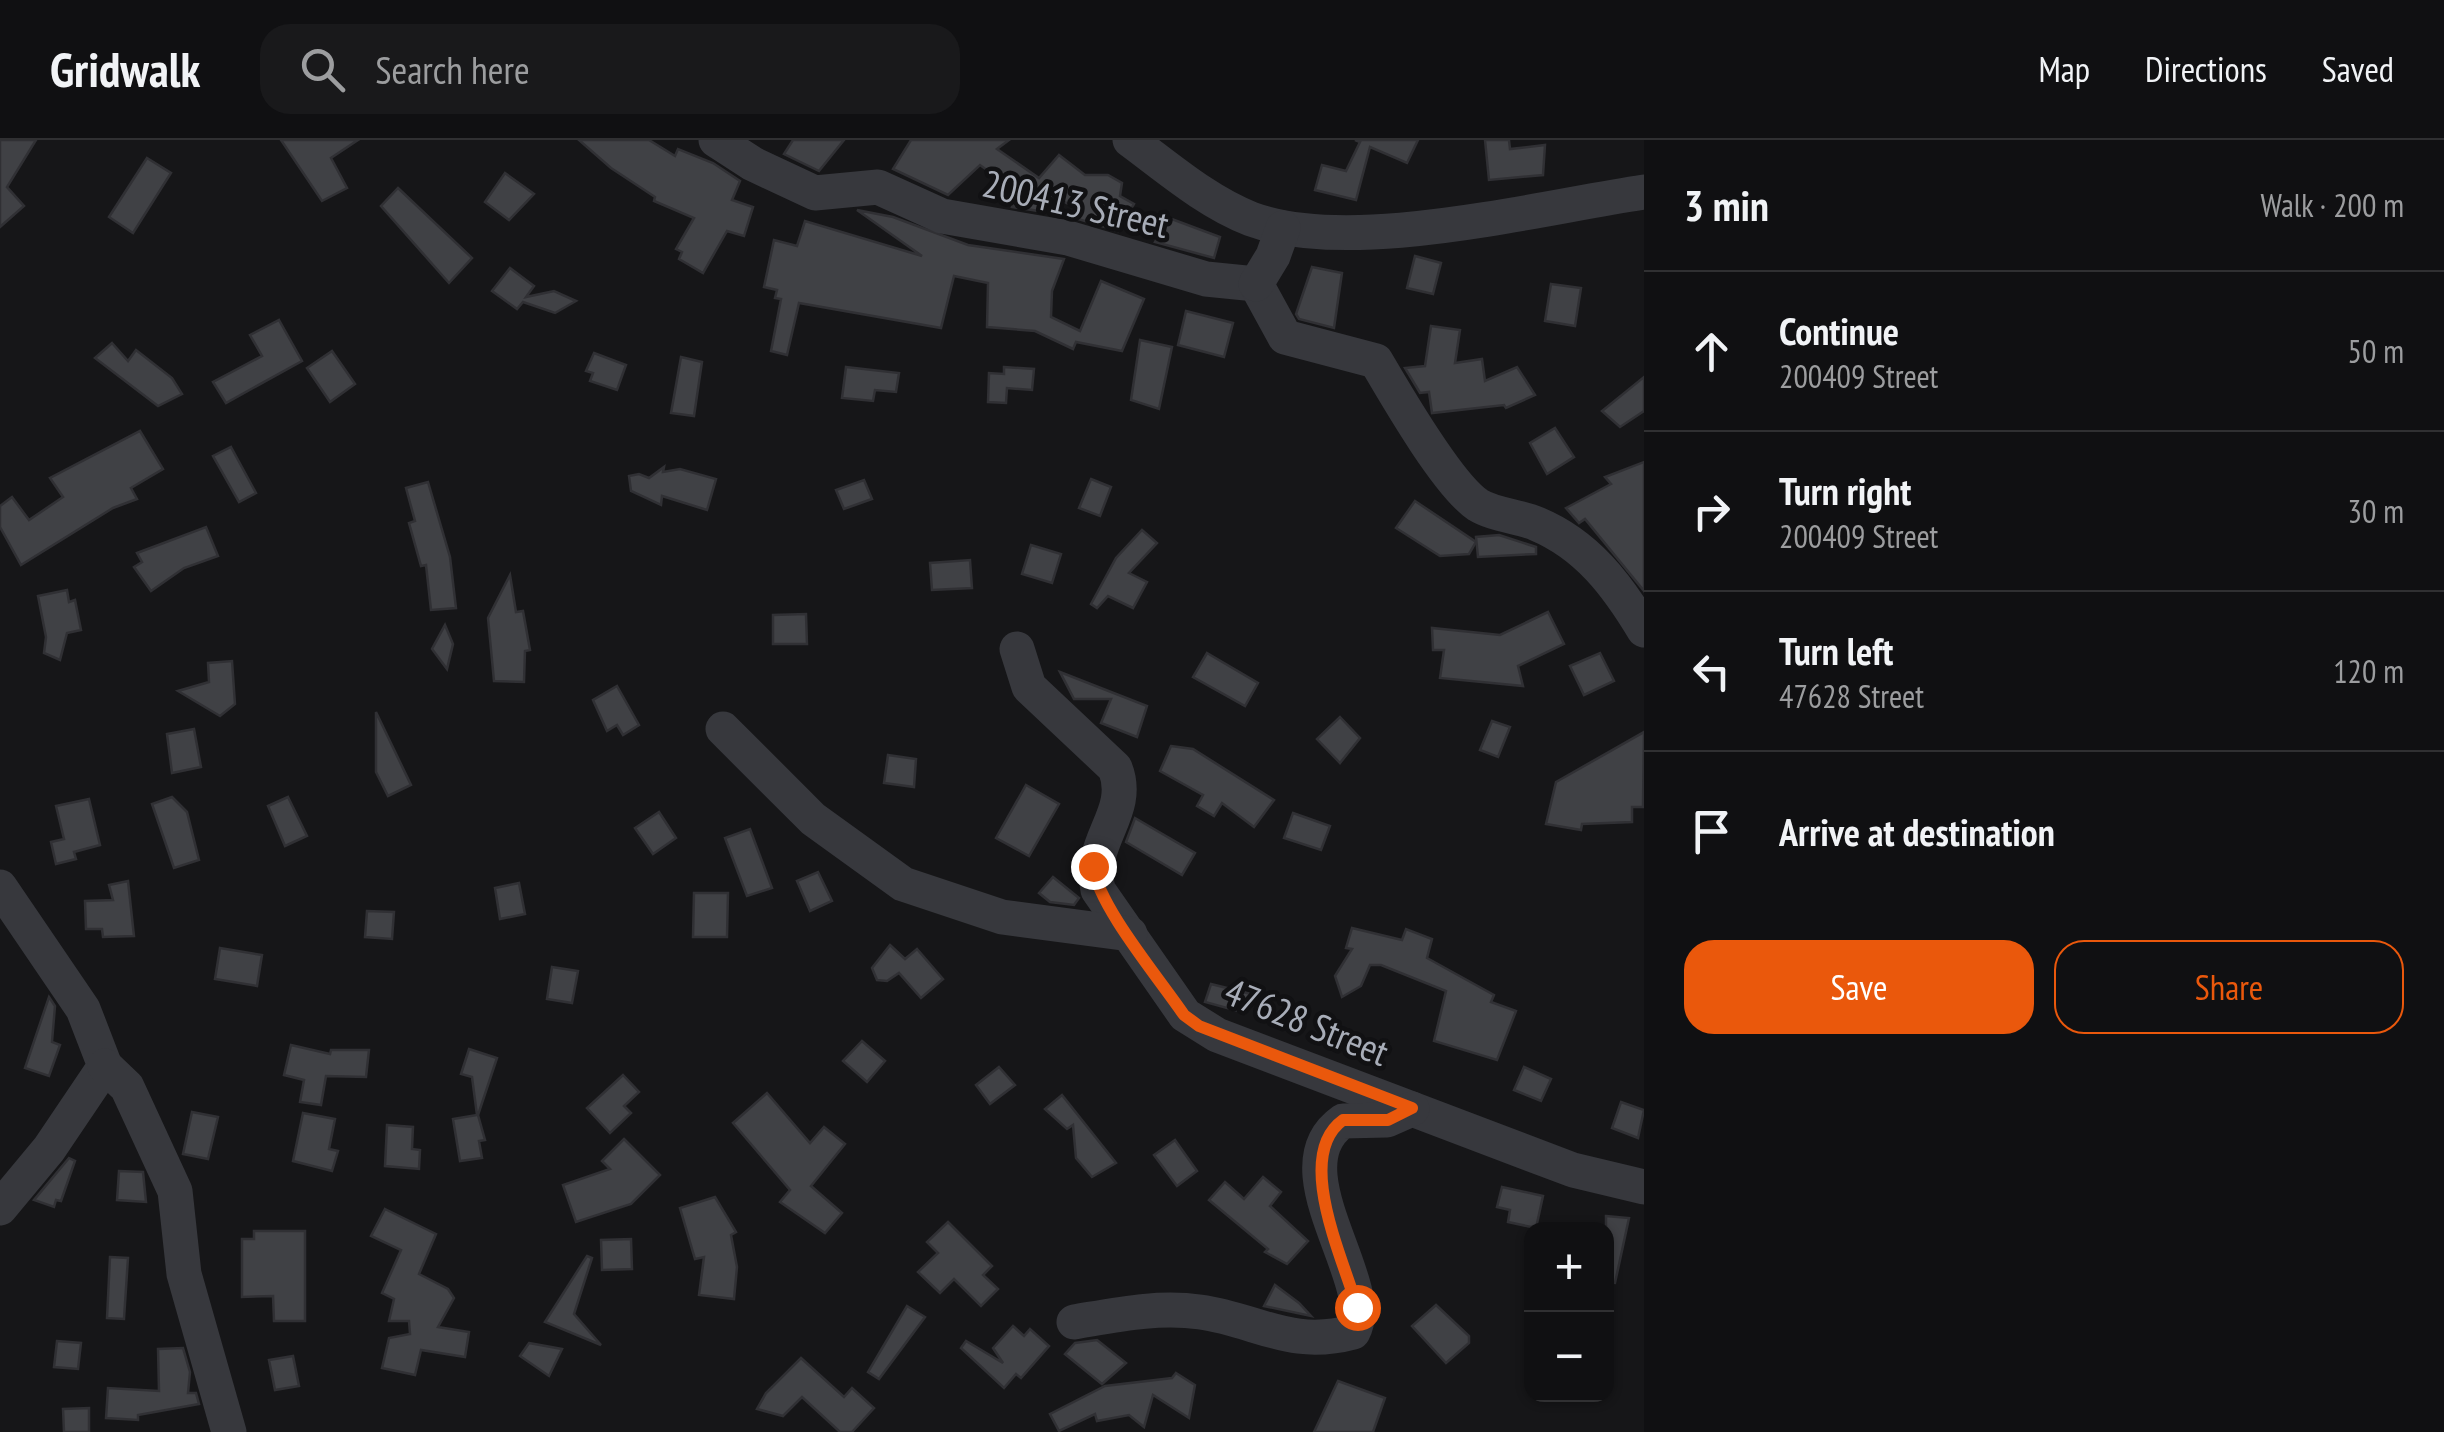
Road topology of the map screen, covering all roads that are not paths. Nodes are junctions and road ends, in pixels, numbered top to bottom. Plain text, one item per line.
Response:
1 (716, 140) edge
2 (1130, 140) edge
3 (1644, 192) edge
4 (1283, 228) junction
5 (1256, 284) junction
6 (1634, 585) edge
7 (1644, 630) edge
8 (1017, 649) dead end
9 (724, 728) dead end
10 (0, 887) edge
11 (1130, 934) junction
12 (106, 1066) junction
13 (1412, 1108) junction
14 (1644, 1187) edge
15 (0, 1208) edge
16 (1074, 1322) dead end
17 (229, 1432) edge

1 - 5 street, 200413 Street
2 - 4 street
3 - 4 street
4 - 5 street
5 - 6 street
6 - 7 street
8 - 11 street, 47628 Street
9 - 11 street
10 - 12 street
11 - 13 street, 47628 Street
12 - 15 street
12 - 17 street
13 - 14 street, 47628 Street
13 - 16 street

